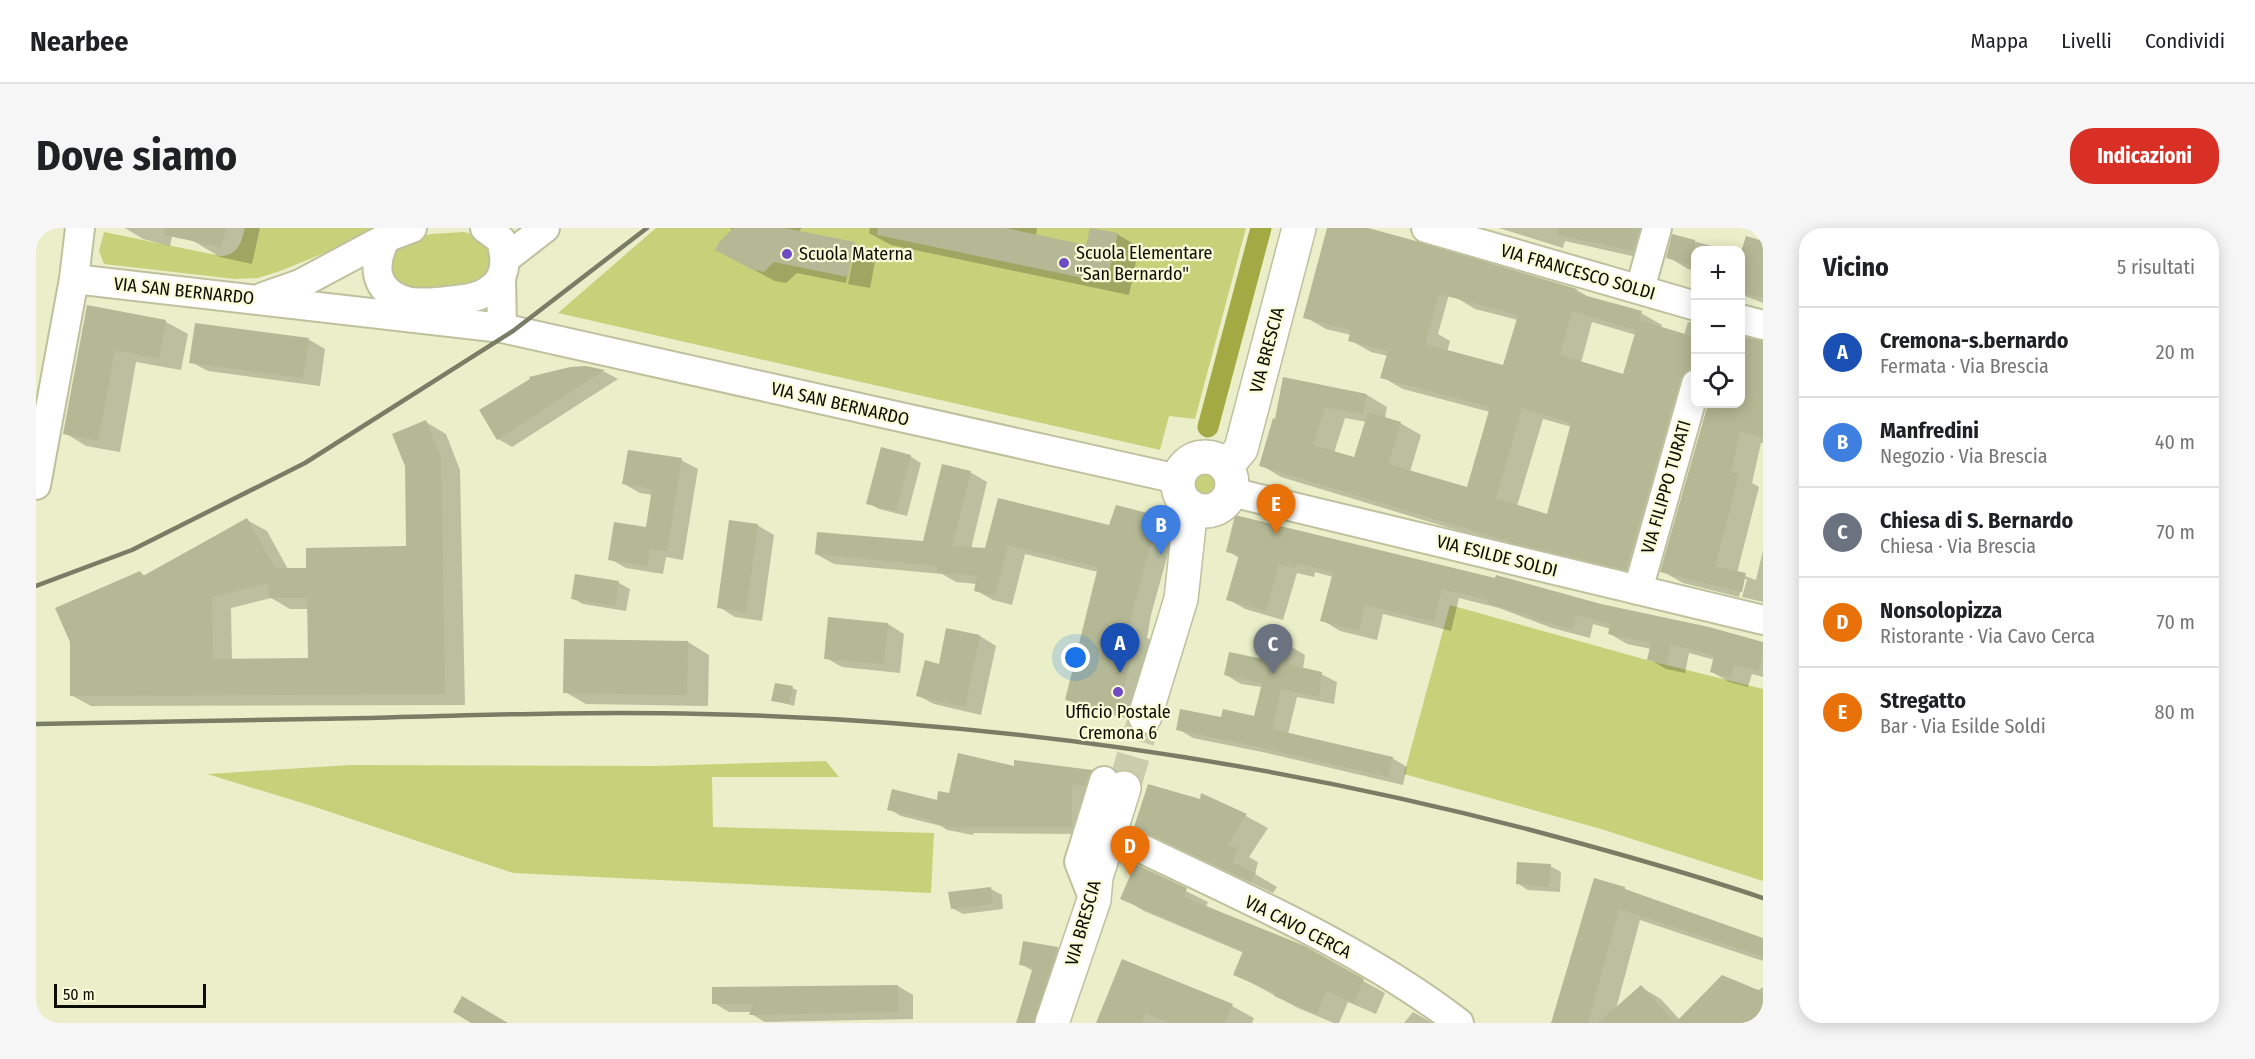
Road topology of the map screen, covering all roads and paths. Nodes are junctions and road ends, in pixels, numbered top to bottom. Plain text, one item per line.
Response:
1 (80, 228) edge
2 (545, 228) edge
3 (1299, 228) edge
4 (1426, 228) edge
5 (1657, 228) edge
6 (399, 233) edge
7 (498, 247) edge
8 (74, 279) junction
9 (1640, 289) junction
10 (258, 299) junction
11 (407, 302) junction
12 (1691, 305) edge
13 (1745, 320) edge
14 (1763, 325) edge
15 (502, 328) junction
16 (1691, 398) edge
17 (1229, 480) junction
18 (36, 485) edge
19 (1185, 493) junction
20 (1638, 590) junction
21 (1763, 620) edge
22 (1145, 716) tunnel mouth
23 (1114, 785) tunnel mouth
24 (1130, 843) dead end
25 (1052, 1023) edge
26 (1459, 1023) edge

1 - 8 street
2 - 7 street
3 - 17 main road, VIA BRESCIA
4 - 9 street, VIA FRANCESCO SOLDI
5 - 9 street
6 - 10 street
6 - 11 street
7 - 11 street
7 - 15 street
8 - 10 street, VIA SAN BERNARDO
8 - 18 street
9 - 12 street, VIA FRANCESCO SOLDI
10 - 11 street
10 - 15 street, VIA SAN BERNARDO
13 - 14 street
15 - 19 street, VIA SAN BERNARDO
16 - 20 street, VIA FILIPPO TURATI
17 - 19 main road
17 - 19 main road
17 - 20 street, VIA ESILDE SOLDI
19 - 22 main road
20 - 21 street, VIA ESILDE SOLDI
23 - 25 main road, VIA BRESCIA
24 - 26 street, VIA CAVO CERCA

